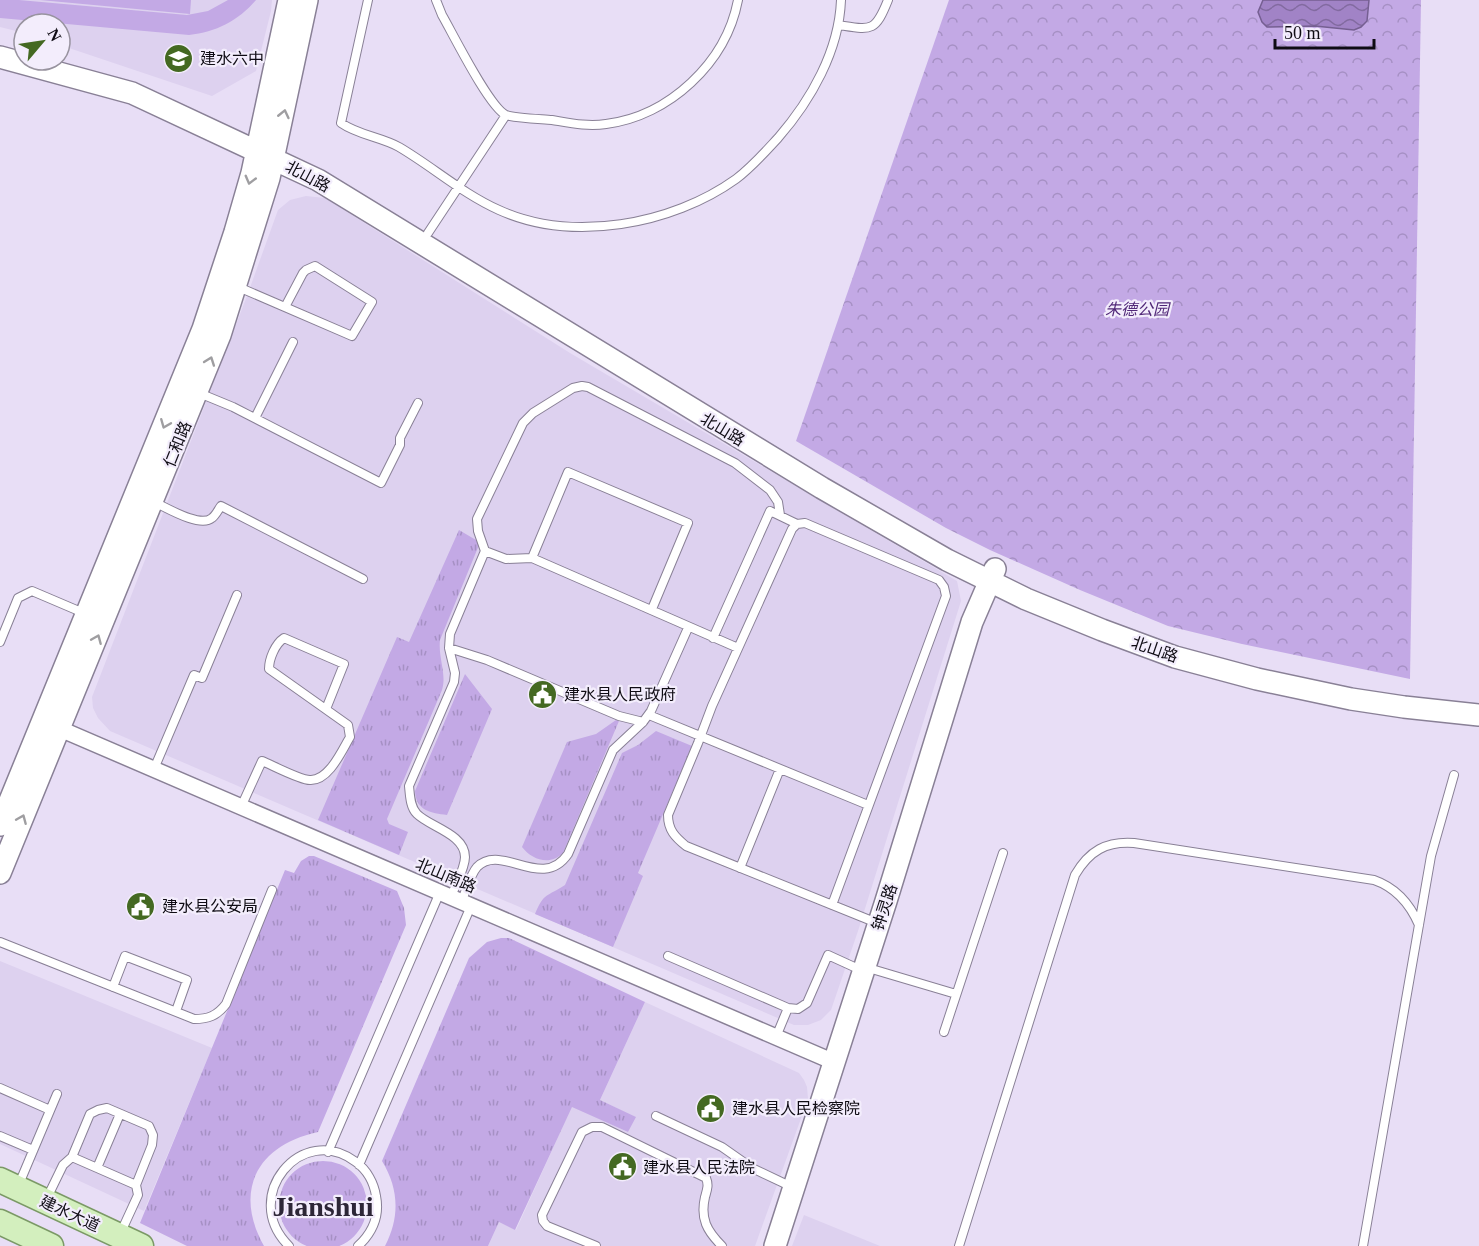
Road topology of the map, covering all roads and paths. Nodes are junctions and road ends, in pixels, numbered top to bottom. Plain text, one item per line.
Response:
1 (289, 0) edge
2 (307, 0) edge
3 (368, 0) edge
4 (436, 0) edge
5 (738, 0) edge
6 (841, 0) edge
7 (888, 0) edge
8 (838, 25) junction
9 (0, 57) edge
10 (72, 63) edge
11 (506, 115) junction
12 (267, 148) junction
13 (458, 186) junction
14 (428, 232) junction
15 (236, 286) junction
16 (285, 307) junction
17 (293, 342) dead end
18 (198, 392) junction
19 (418, 403) dead end
20 (255, 418) junction
21 (153, 502) junction
22 (780, 515) junction
23 (797, 524) junction
24 (485, 551) junction
25 (532, 558) junction
26 (992, 575) junction
27 (363, 579) dead end
28 (237, 595) dead end
29 (652, 609) junction
30 (88, 614) junction
31 (688, 628) junction
32 (713, 638) junction
33 (0, 642) edge
34 (449, 648) junction
35 (738, 648) junction
36 (1479, 702) edge
37 (326, 709) junction
38 (649, 715) junction
39 (1479, 715) edge
40 (643, 722) junction
41 (51, 725) junction
42 (701, 736) junction
43 (154, 769) junction
44 (780, 769) junction
45 (1454, 775) dead end
46 (868, 805) junction
47 (241, 807) junction
48 (0, 825) edge
49 (1003, 853) dead end
50 (740, 868) junction
51 (0, 873) edge
52 (272, 890) dead end
53 (456, 899) junction
54 (832, 905) junction
55 (878, 924) junction
56 (1419, 925) junction
57 (0, 942) edge
58 (668, 956) dead end
59 (864, 969) junction
60 (113, 987) junction
61 (956, 994) junction
62 (788, 1008) junction
63 (176, 1011) junction
64 (944, 1032) dead end
65 (776, 1037) junction
66 (834, 1062) junction
67 (0, 1088) edge
68 (57, 1094) dead end
69 (50, 1110) junction
70 (120, 1114) junction
71 (656, 1116) dead end
72 (0, 1136) edge
73 (33, 1150) junction
74 (328, 1152) junction
75 (72, 1157) junction
76 (359, 1165) junction
77 (97, 1168) junction
78 (9, 1184) edge
79 (136, 1185) junction
80 (794, 1187) junction
81 (46, 1201) junction
82 (0, 1222) edge
83 (119, 1236) junction
84 (51, 1246) edge
85 (141, 1246) edge
86 (289, 1246) edge
87 (358, 1246) edge
88 (596, 1246) edge
89 (722, 1246) edge
90 (775, 1246) edge
91 (959, 1246) edge
92 (1363, 1246) edge

1 - 12 street, 仁和路
12 -> 2 street, 仁和路
3 - 13 lane
4 - 11 lane
5 - 11 lane
6 - 8 lane
7 - 8 lane
8 - 13 lane
9 - 12 street, 北山路
10 - 12 street, 北山路
11 - 13 lane
12 - 14 street, 北山路
12 - 15 street, 仁和路
12 - 26 street, 北山路
12 -> 30 street, 仁和路
13 - 14 lane
14 - 26 street, 北山路
15 - 16 lane
18 -> 15 street, 仁和路
16 - 16 lane
17 - 20 lane
18 - 20 lane
18 - 21 street, 仁和路
19 - 20 lane
21 - 27 lane
41 -> 21 street, 仁和路
22 - 23 lane
22 - 24 lane
22 - 32 lane
23 - 35 lane
23 - 46 lane
24 - 25 lane
24 - 34 lane
25 - 29 lane
25 - 29 lane
26 - 36 street, 北山路
26 - 39 street, 北山路
26 - 55 street, 钟灵路
28 - 43 lane
29 - 31 lane
30 - 33 lane
30 - 41 street, 仁和路
31 - 32 lane
31 - 38 lane
32 - 35 lane
34 - 40 lane
34 - 53 lane
35 - 42 lane
37 - 37 lane
37 - 47 lane
38 - 40 lane
38 - 42 lane
40 - 53 lane
41 - 43 street, 北山南路
41 - 48 street, 仁和路
51 -> 41 street, 仁和路
42 - 44 lane
42 - 50 lane
43 - 47 street, 北山南路
44 - 46 lane
44 - 50 lane
45 - 56 lane
46 - 54 lane
47 - 53 street, 北山南路
49 - 61 lane
50 - 54 lane
52 - 63 lane
53 - 65 street, 北山南路
53 - 74 lane
53 - 76 lane
54 - 55 lane
55 - 59 street, 钟灵路
56 - 91 lane
56 - 92 lane
57 - 60 lane
58 - 62 lane
59 - 61 lane
59 - 62 lane
59 - 66 street, 钟灵路
60 - 63 lane
60 - 63 lane
61 - 64 lane
62 - 65 lane
65 - 66 street, 北山南路
66 - 80 street, 钟灵路
67 - 69 lane
68 - 69 lane
69 - 73 lane
70 - 75 lane
70 - 77 lane
70 - 79 lane
71 - 80 lane
72 - 73 lane
73 - 78 lane
74 - 76 lane
74 - 86 lane
75 - 77 lane
75 - 81 lane
76 - 87 lane
77 - 79 lane
78 - 81 main road, 建水大道
79 - 83 lane
80 - 90 street, 钟灵路
81 - 83 main road, 建水大道
82 - 84 main road
83 - 85 main road, 建水大道
88 - 89 lane

